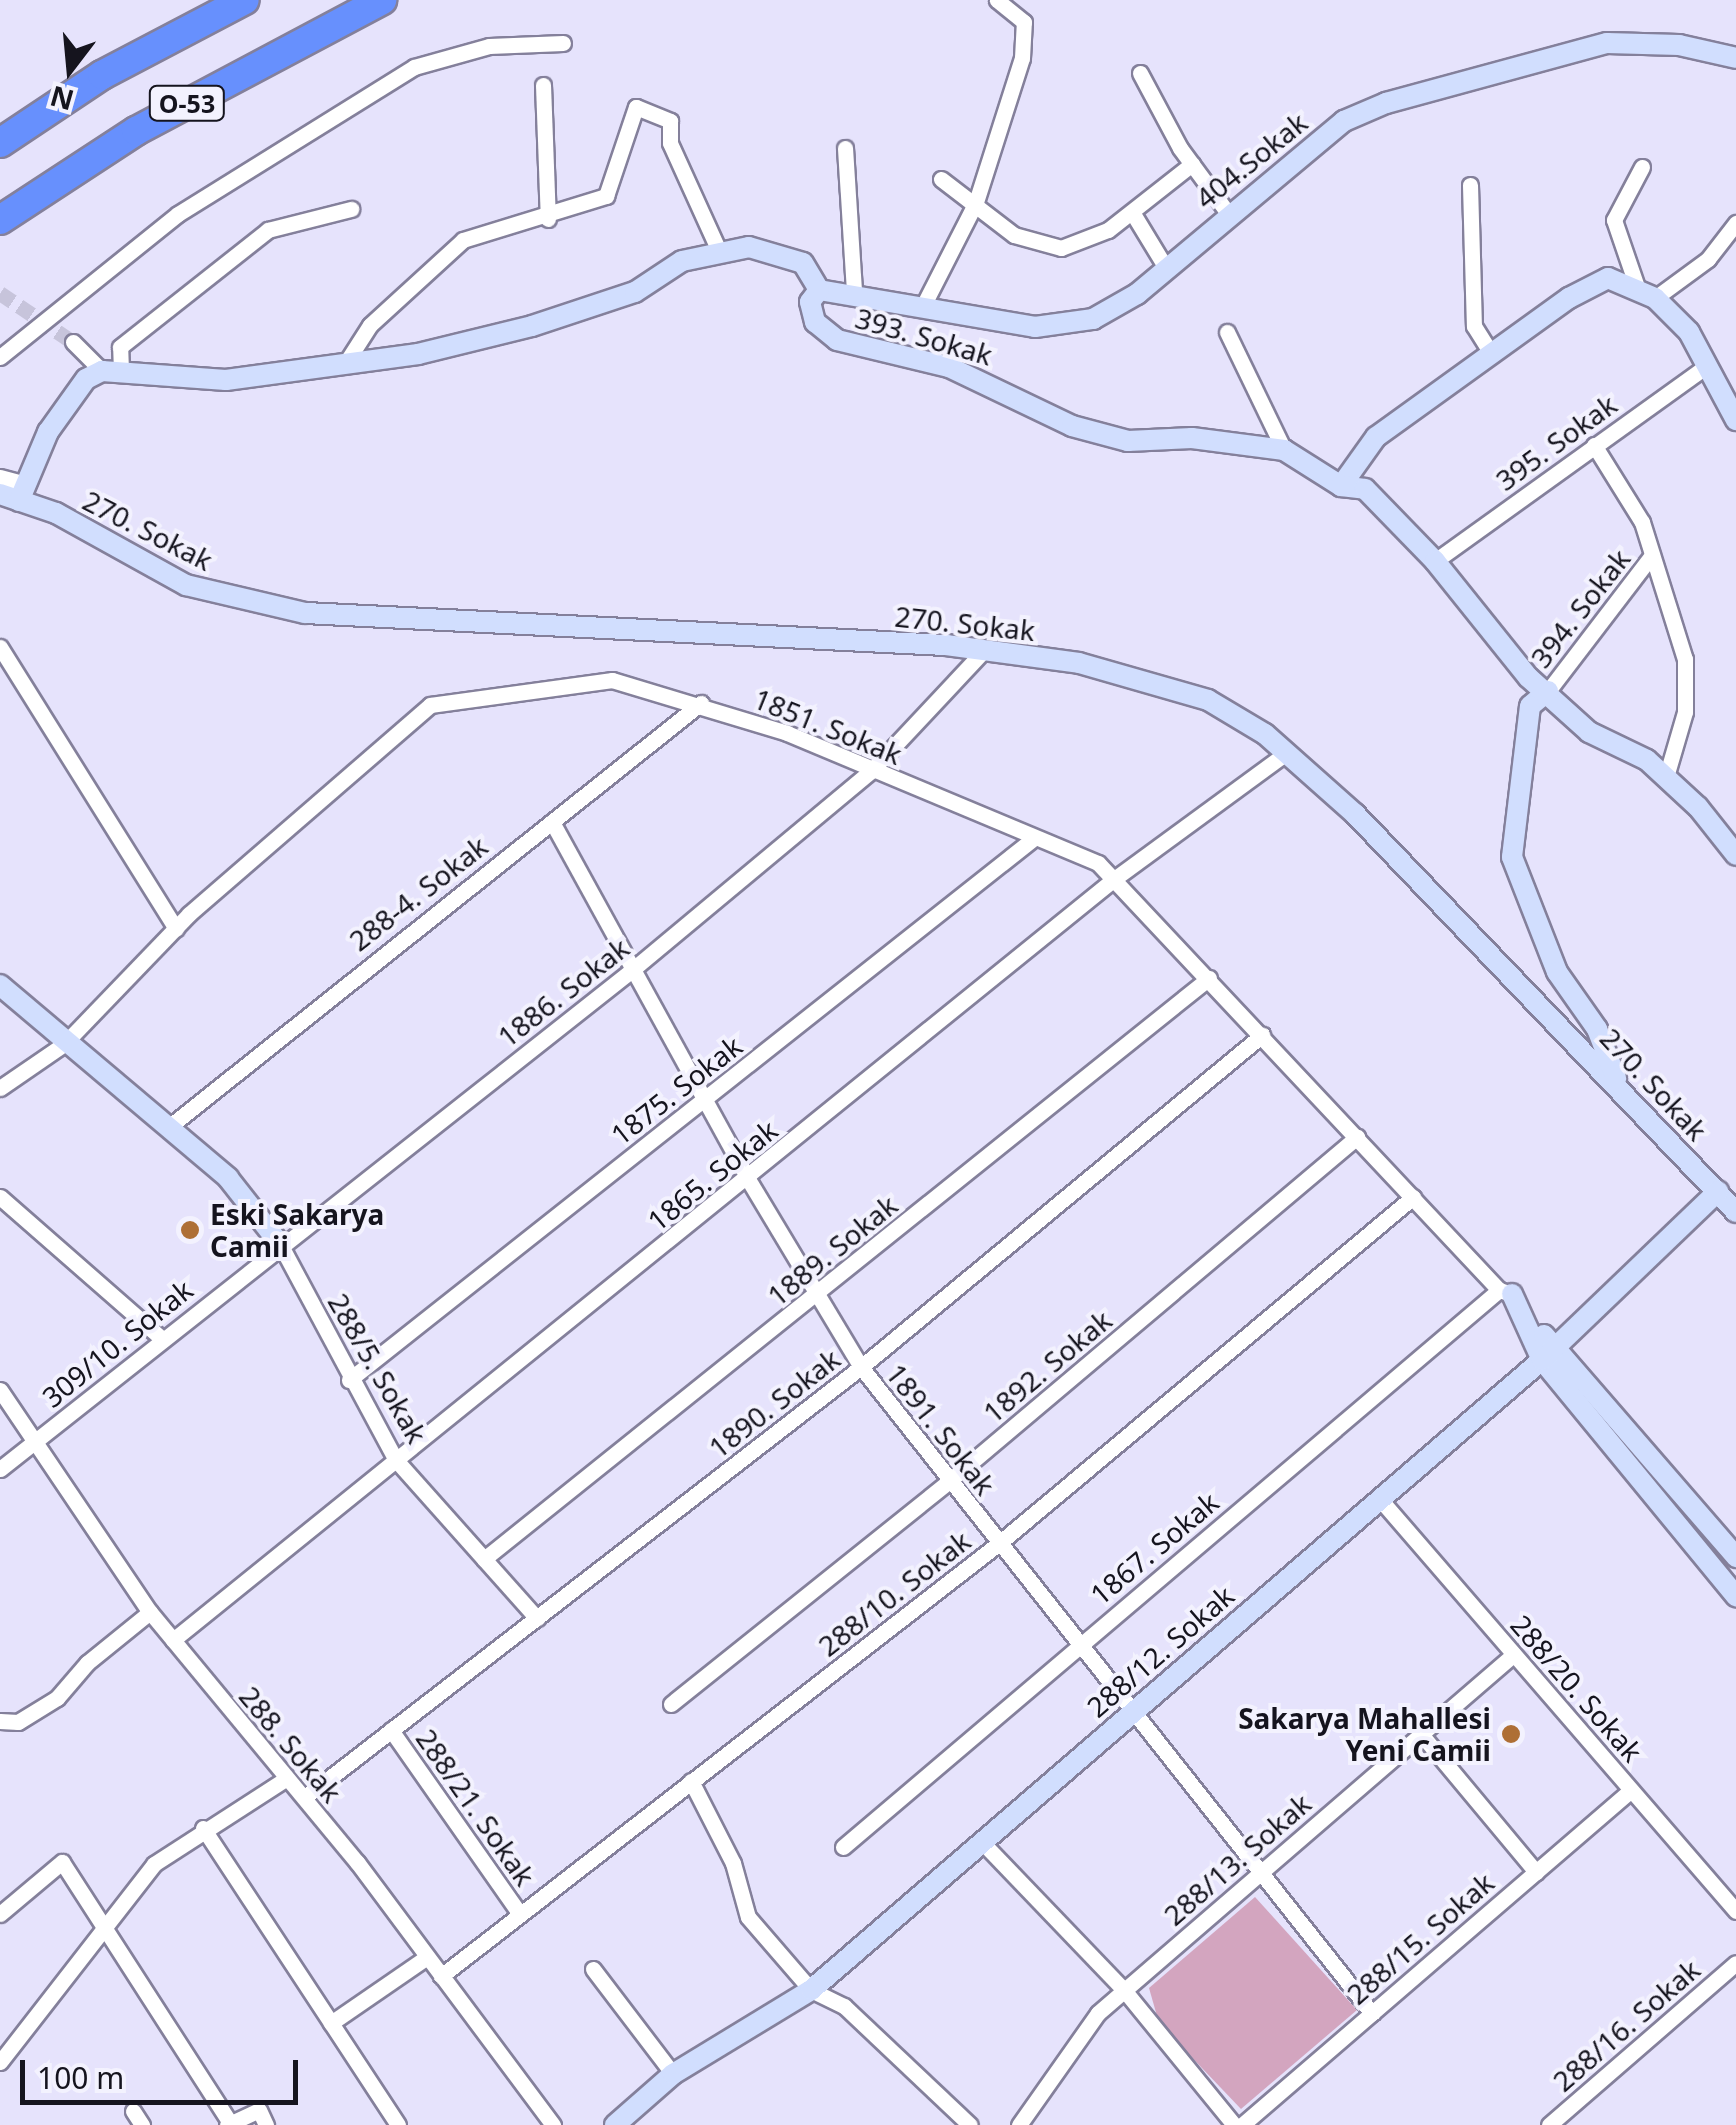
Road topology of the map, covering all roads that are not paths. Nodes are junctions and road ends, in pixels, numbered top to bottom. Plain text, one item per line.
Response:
1 (244, 0) edge
2 (382, 0) edge
3 (997, 0) edge
4 (563, 43) dead end
5 (1736, 58) edge
6 (1140, 73) dead end
7 (542, 84) dead end
8 (0, 143) edge
9 (845, 148) dead end
10 (1192, 164) junction
11 (1642, 168) dead end
12 (941, 179) dead end
13 (1470, 186) dead end
14 (976, 202) junction
15 (351, 209) dead end
16 (1132, 212) junction
17 (1228, 213) junction
18 (0, 220) edge
19 (548, 220) junction
20 (1736, 223) edge
21 (720, 253) junction
22 (1166, 268) junction
23 (819, 290) junction
24 (854, 292) junction
25 (1646, 293) junction
26 (922, 308) junction
27 (1227, 332) dead end
28 (73, 342) tunnel mouth
29 (1492, 355) junction
30 (0, 357) edge
31 (346, 364) junction
32 (1708, 365) junction
33 (111, 371) junction
34 (1736, 420) edge
35 (1594, 445) junction
36 (1284, 450) junction
37 (0, 478) edge
38 (1341, 486) junction
39 (15, 493) edge
40 (1652, 555) junction
41 (1435, 561) junction
42 (0, 646) edge
43 (985, 650) junction
44 (1548, 691) junction
45 (700, 703) junction
46 (1286, 753) junction
47 (871, 771) junction
48 (1666, 777) junction
49 (552, 822) junction
50 (1034, 838) junction
51 (1736, 855) edge
52 (1114, 879) junction
53 (176, 929) junction
54 (632, 970) junction
55 (1209, 978) junction
56 (0, 985) edge
57 (1262, 1035) junction
58 (64, 1044) junction
59 (0, 1088) edge
60 (1620, 1089) junction
61 (703, 1100) junction
62 (170, 1126) junction
63 (1357, 1138) junction
64 (748, 1180) junction
65 (1718, 1192) junction
66 (0, 1196) edge
67 (1413, 1197) junction
68 (1736, 1212) edge
69 (280, 1244) junction
70 (1505, 1292) junction
71 (817, 1294) junction
72 (162, 1339) junction
73 (1546, 1352) junction
74 (862, 1367) junction
75 (348, 1380) junction
76 (0, 1390) edge
77 (34, 1442) junction
78 (396, 1460) junction
79 (0, 1469) edge
80 (949, 1481) junction
81 (1380, 1498) junction
82 (998, 1544) junction
83 (1736, 1557) edge
84 (484, 1559) junction
85 (1736, 1596) edge
86 (150, 1612) junction
87 (537, 1618) junction
88 (173, 1640) junction
89 (1077, 1645) junction
90 (1514, 1654) junction
91 (671, 1704) dead end
92 (1130, 1713) junction
93 (0, 1721) edge
94 (391, 1730) junction
95 (1421, 1734) junction
96 (284, 1780) junction
97 (692, 1781) junction
98 (1631, 1790) junction
99 (304, 1797) junction
100 (203, 1828) junction
101 (982, 1842) junction
102 (843, 1847) dead end
103 (1536, 1872) junction
104 (1258, 1874) junction
105 (1736, 1912) edge
106 (519, 1913) junction
107 (0, 1914) edge
108 (105, 1929) junction
109 (427, 1956) junction
110 (1736, 1963) edge
111 (593, 1969) dead end
112 (440, 1976) junction
113 (811, 1990) junction
114 (1124, 1990) junction
115 (1372, 2013) junction
116 (332, 2023) junction
117 (0, 2062) edge
118 (672, 2074) junction
119 (228, 2124) edge
120 (266, 2125) edge
121 (398, 2125) edge
122 (552, 2125) edge
123 (616, 2125) edge
124 (970, 2125) edge
125 (1019, 2125) edge
126 (1234, 2125) edge
127 (1242, 2125) edge
128 (1549, 2125) edge

1 - 8 highway, O-53
2 - 18 highway, O-53
3 - 14 street
4 - 30 street
5 - 17 street, 404.Sokak
6 - 10 street
7 - 19 street
9 - 24 street
10 - 16 street
10 - 17 street
11 - 25 street
12 - 14 street
13 - 29 street
14 - 16 street
14 - 26 street
15 - 33 street
16 - 22 street
17 - 22 street, 404.Sokak
19 - 21 street
19 - 31 street
20 - 25 street
21 - 23 street
21 - 31 street
22 - 26 street, 404.Sokak
23 - 24 street, 404.Sokak
23 - 36 street, 393. Sokak
24 - 26 street, 404.Sokak
25 - 29 street
25 - 32 street
27 - 36 street
28 - 33 street
29 - 38 street
31 - 33 street
32 - 34 street
32 - 35 street, 395. Sokak
33 - 39 street
35 - 40 street, 394. Sokak
35 - 41 street, 395. Sokak
36 - 38 street, 393. Sokak
37 - 39 street
38 - 41 street, 393. Sokak
39 - 43 street, 270. Sokak
40 - 44 street, 394. Sokak
40 - 48 street, 394. Sokak
41 - 44 street, 393. Sokak
42 - 53 street
43 - 46 street, 270. Sokak
43 - 47 street, 1886. Sokak
44 - 48 street, 393. Sokak
44 - 60 street
45 - 47 street, 1851. Sokak
45 - 49 street, 288-4. Sokak
45 - 53 street, 1851. Sokak
46 - 52 street, 1865. Sokak
46 - 60 street, 270. Sokak
47 - 50 street, 1851. Sokak
47 - 54 street, 1886. Sokak
48 - 51 street, 393. Sokak
49 - 54 street, 1891. Sokak
49 - 62 street, 288-4. Sokak
50 - 52 street, 1851. Sokak
50 - 61 street, 1875. Sokak
52 - 55 street, 1851. Sokak
52 - 64 street, 1865. Sokak
53 - 58 street, 1851. Sokak
54 - 61 street, 1891. Sokak
54 - 69 street, 1886. Sokak
55 - 57 street, 1851. Sokak
55 - 71 street, 1889. Sokak
56 - 58 street, 288/5. Sokak
57 - 63 street, 1851. Sokak
57 - 74 street, 1890. Sokak
58 - 59 street, 1851. Sokak
58 - 62 street, 288/5. Sokak
60 - 65 street, 270. Sokak
61 - 64 street, 1891. Sokak
61 - 75 street, 1875. Sokak
62 - 69 street, 288/5. Sokak
63 - 67 street, 1851. Sokak
63 - 80 street, 1892. Sokak
64 - 71 street, 1891. Sokak
64 - 78 street, 1865. Sokak
65 - 68 street, 270. Sokak
65 - 73 street, 288/12. Sokak
66 - 72 street
67 - 70 street, 1851. Sokak
67 - 82 street, 288/10. Sokak
69 - 72 street, 309/10. Sokak
69 - 75 street, 288/5. Sokak
70 - 73 street
70 - 89 street, 1867. Sokak
71 - 74 street, 1891. Sokak
71 - 84 street, 1889. Sokak
72 - 77 street, 309/10. Sokak
73 - 81 street, 288/12. Sokak
73 - 83 street
73 - 85 street
74 - 80 street, 1891. Sokak
74 - 87 street, 1890. Sokak
75 - 78 street, 288/5. Sokak
76 - 77 street, 288. Sokak
77 - 79 street, 309/10. Sokak
77 - 86 street, 288. Sokak
78 - 84 street, 288/5. Sokak
78 - 88 street, 1865. Sokak
80 - 82 street, 1891. Sokak
80 - 91 street, 1892. Sokak
81 - 90 street, 288/20. Sokak
81 - 92 street, 288/12. Sokak
82 - 89 street, 1891. Sokak
82 - 97 street, 288/10. Sokak
84 - 87 street, 288/5. Sokak
86 - 88 street, 288. Sokak
86 - 93 street
87 - 94 street, 1890. Sokak
88 - 96 street, 288. Sokak
89 - 92 street, 1891. Sokak
89 - 102 street, 1867. Sokak
90 - 95 street, 288/13. Sokak
90 - 98 street, 288/20. Sokak
92 - 101 street, 288/12. Sokak
92 - 104 street, 1891. Sokak
94 - 99 street, 1890. Sokak
94 - 106 street, 288/21. Sokak
95 - 103 street
95 - 104 street, 288/13. Sokak
96 - 99 street, 288. Sokak
96 - 100 street
97 - 106 street, 288/10. Sokak
97 - 113 street
98 - 103 street, 288/15. Sokak
98 - 105 street, 288/20. Sokak
99 - 109 street, 288. Sokak
100 - 108 street
100 - 116 street
101 - 113 street, 288/12. Sokak
101 - 114 street
103 - 115 street, 288/15. Sokak
104 - 114 street, 288/13. Sokak
104 - 115 street, 1891. Sokak
106 - 112 street, 288/10. Sokak
107 - 108 street
108 - 117 street
108 - 119 street
109 - 112 street, 288. Sokak
109 - 116 street
110 - 128 street, 288/16. Sokak
111 - 118 street
112 - 122 street, 288. Sokak
113 - 118 street, 288/12. Sokak
113 - 124 street
114 - 125 street, 288/13. Sokak
114 - 126 street
115 - 127 street, 288/15. Sokak
116 - 121 street
118 - 123 street, 288/12. Sokak
119 - 120 street

